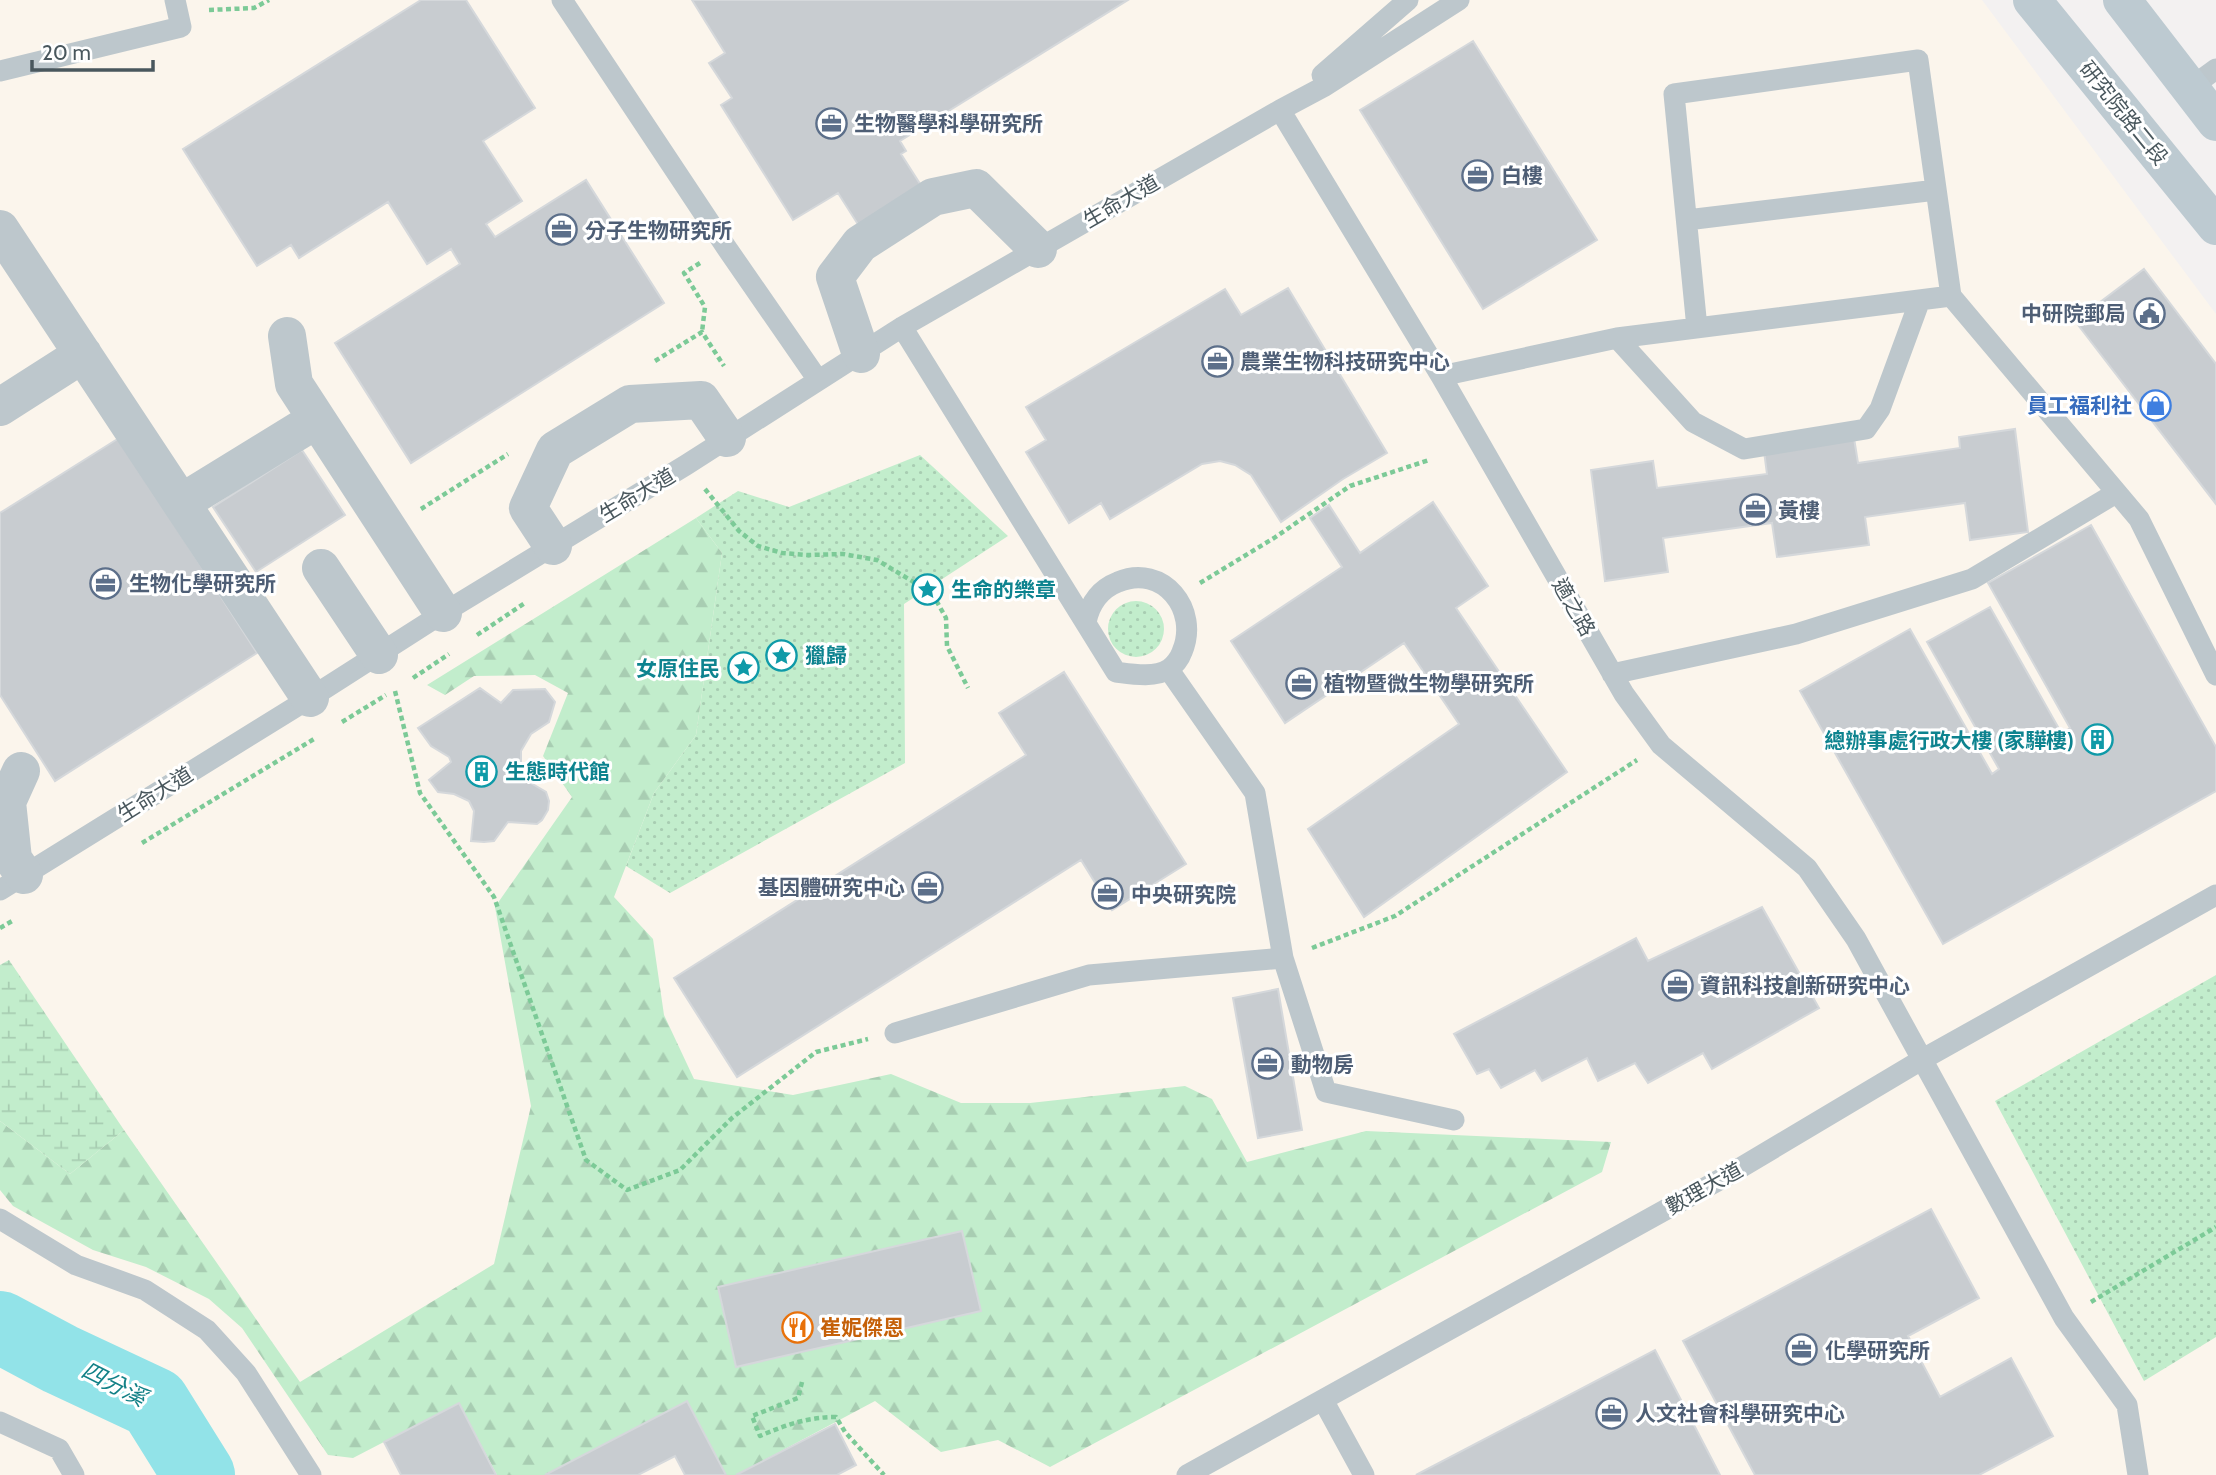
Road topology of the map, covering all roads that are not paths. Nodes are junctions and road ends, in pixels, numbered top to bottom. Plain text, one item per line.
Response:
1 (562, 0) edge
2 (1408, 0) edge
3 (1459, 0) edge
4 (2032, 0) edge
5 (2122, 0) edge
6 (176, 6) edge
7 (0, 71) edge
8 (2203, 79) edge
9 (1280, 110) junction
10 (2216, 122) edge
11 (1936, 190) junction
12 (1687, 220) junction
13 (2216, 226) edge
14 (0, 229) edge
15 (1038, 249) junction
16 (1951, 296) junction
17 (1920, 300) junction
18 (902, 327) junction
19 (1697, 328) junction
20 (287, 336) dead end
21 (1616, 338) junction
22 (83, 354) junction
23 (861, 354) junction
24 (1441, 376) junction
25 (818, 380) junction
26 (0, 407) edge
27 (316, 420) junction
28 (727, 438) junction
29 (2116, 493) junction
30 (181, 503) junction
31 (553, 546) junction
32 (321, 568) dead end
33 (443, 613) junction
34 (1086, 622) junction
35 (379, 655) junction
36 (1169, 670) junction
37 (1612, 674) junction
38 (2216, 675) edge
39 (316, 716) junction
40 (21, 771) dead end
41 (12, 882) edge
42 (2216, 894) edge
43 (1283, 958) junction
44 (895, 1033) road end
45 (1923, 1059) junction
46 (1454, 1120) dead end
47 (0, 1219) edge
48 (1323, 1400) junction
49 (0, 1422) edge
50 (74, 1475) edge
51 (311, 1475) edge
52 (1188, 1475) edge
53 (1364, 1475) edge
54 (2138, 1475) edge

1 - 25 lane
2 - 9 lane, 生命大道
3 - 9 lane, 生命大道
4 - 13 main road, 研究院路二段
5 - 8 main road
6 - 7 lane
8 - 10 main road
9 - 15 lane, 生命大道
9 - 24 lane, 適之路
11 - 12 lane
11 - 12 lane
11 - 16 lane
12 - 19 lane
14 - 22 street
15 - 18 lane, 生命大道
15 - 23 street
16 - 17 lane
16 - 29 lane
17 - 19 lane
17 - 21 lane
18 - 23 lane, 生命大道
18 - 34 lane
19 - 21 lane
20 - 27 street
21 - 24 lane
22 - 26 street
22 - 30 street
23 - 25 lane, 生命大道
24 - 37 lane, 適之路
25 - 28 lane, 生命大道
27 - 30 street
27 - 33 street
28 - 31 lane, 生命大道
28 - 31 street
29 - 37 lane
29 - 38 lane
30 - 39 street
31 - 33 lane, 生命大道
32 - 35 street
33 - 35 lane, 生命大道
34 - 36 lane
34 - 36 lane
35 - 39 lane, 生命大道
36 - 43 lane
37 - 45 lane, 適之路
39 - 41 lane, 生命大道
40 - 41 street
42 - 45 lane, 數理大道
43 - 44 lane
43 - 46 lane
45 - 48 lane, 數理大道
45 - 54 lane, 適之路
47 - 51 lane
48 - 52 lane, 數理大道
48 - 53 lane
49 - 50 lane

